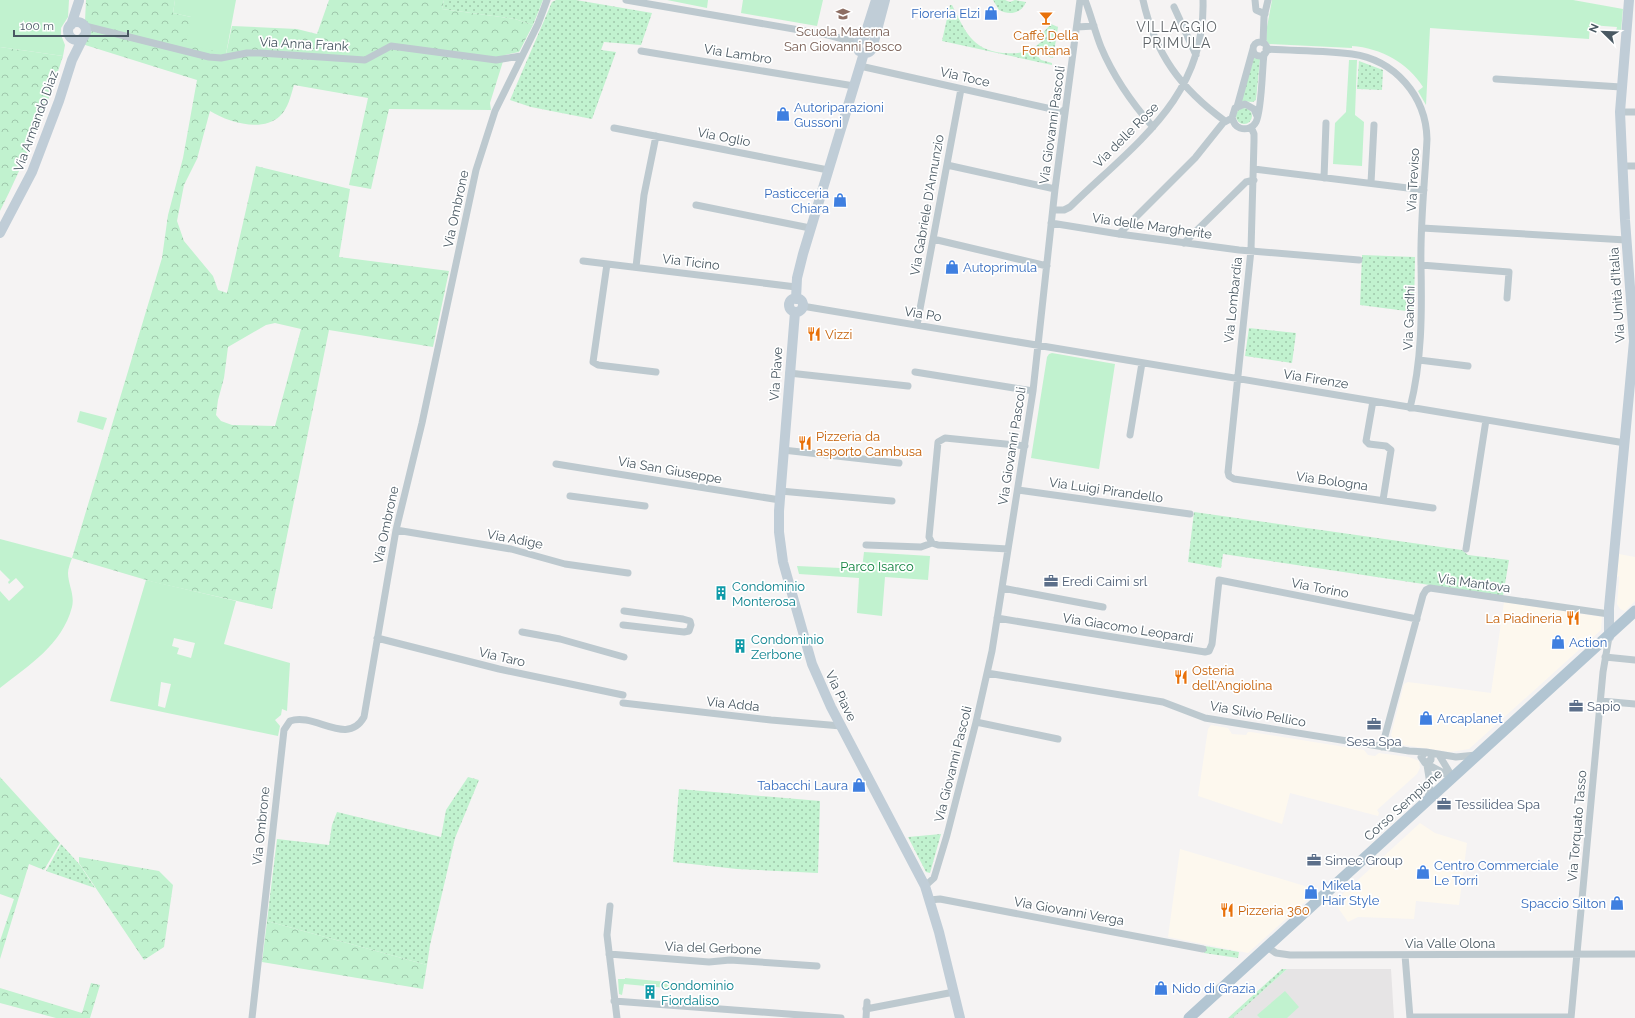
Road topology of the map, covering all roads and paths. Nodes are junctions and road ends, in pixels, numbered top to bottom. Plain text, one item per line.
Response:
1 (79, 0) edge
2 (547, 0) edge
3 (626, 0) edge
4 (876, 0) edge
5 (885, 0) edge
6 (1080, 0) edge
7 (1085, 0) edge
8 (1143, 0) edge
9 (1203, 0) edge
10 (1255, 0) edge
11 (1268, 0) edge
12 (1629, 0) edge
13 (1174, 7) dead end
14 (1264, 16) junction
15 (71, 25) junction
16 (84, 25) junction
17 (1094, 26) junction
18 (1077, 27) junction
19 (71, 36) junction
20 (84, 36) junction
21 (865, 42) junction
22 (1253, 48) junction
23 (1264, 49) junction
24 (641, 51) dead end
25 (1196, 55) junction
26 (521, 56) junction
27 (72, 60) junction
28 (860, 66) junction
29 (1496, 79) dead end
30 (854, 86) junction
31 (1184, 86) junction
32 (1621, 86) junction
33 (961, 89) junction
34 (1237, 107) junction
35 (1065, 112) junction
36 (1620, 112) junction
37 (1635, 112) edge
38 (1257, 116) junction
39 (1232, 118) junction
40 (1225, 121) junction
41 (1326, 124) dead end
42 (1374, 125) dead end
43 (1153, 127) junction
44 (1251, 127) junction
45 (614, 128) dead end
46 (656, 136) junction
47 (947, 166) junction
48 (1622, 166) junction
49 (1635, 166) edge
50 (1254, 168) junction
51 (828, 170) junction
52 (1324, 178) junction
53 (1254, 180) junction
54 (1371, 183) junction
55 (1055, 189) junction
56 (1424, 190) junction
57 (696, 205) dead end
58 (1053, 210) junction
59 (1051, 223) junction
60 (810, 228) junction
61 (1422, 228) junction
62 (0, 233) edge
63 (1119, 234) junction
64 (933, 239) junction
65 (1626, 240) junction
66 (1184, 243) junction
67 (1251, 250) junction
68 (1359, 260) dead end
69 (583, 261) dead end
70 (607, 264) junction
71 (1421, 265) junction
72 (1047, 266) junction
73 (636, 267) junction
74 (796, 287) junction
75 (1507, 298) dead end
76 (798, 305) junction
77 (917, 325) junction
78 (1039, 345) junction
79 (1419, 360) junction
80 (1142, 362) junction
81 (1468, 366) dead end
82 (656, 372) dead end
83 (915, 372) dead end
84 (789, 373) junction
85 (1237, 379) junction
86 (908, 386) dead end
87 (1033, 392) junction
88 (1373, 401) junction
89 (1410, 408) junction
90 (1486, 420) junction
91 (1130, 435) dead end
92 (1625, 443) junction
93 (1025, 446) junction
94 (783, 450) junction
95 (899, 463) dead end
96 (556, 464) dead end
97 (1229, 476) joint
98 (1018, 490) junction
99 (570, 496) dead end
100 (780, 496) junction
101 (1383, 500) junction
102 (892, 501) dead end
103 (645, 506) dead end
104 (1433, 508) dead end
105 (1190, 514) dead end
106 (396, 530) junction
107 (932, 543) junction
108 (866, 545) dead end
109 (1008, 549) junction
110 (1466, 549) dead end
111 (628, 573) dead end
112 (1219, 580) joint
113 (1002, 588) junction
114 (1103, 607) dead end
115 (624, 611) dead end
116 (1635, 612) edge
117 (1609, 614) junction
118 (997, 618) junction
119 (1416, 619) junction
120 (623, 625) dead end
121 (522, 632) dead end
122 (1609, 637) junction
123 (377, 638) junction
124 (624, 657) dead end
125 (1605, 657) junction
126 (1635, 660) edge
127 (987, 673) junction
128 (623, 699) joint
129 (1601, 701) junction
130 (1635, 704) edge
131 (976, 722) junction
132 (841, 726) junction
133 (1058, 739) dead end
134 (1382, 747) junction
135 (1409, 751) junction
136 (1428, 752) junction
137 (1439, 755) junction
138 (1479, 755) junction
139 (1425, 762) junction
140 (1453, 778) junction
141 (1428, 801) junction
142 (925, 886) junction
143 (930, 900) junction
144 (610, 906) dead end
145 (1267, 947) junction
146 (1204, 949) dead end
147 (609, 954) junction
148 (1577, 954) junction
149 (1635, 954) edge
150 (1405, 955) junction
151 (817, 966) dead end
152 (954, 992) junction
153 (614, 1001) junction
154 (1571, 1017) edge
155 (252, 1018) edge
156 (617, 1018) edge
157 (841, 1018) edge
158 (866, 1018) edge
159 (960, 1018) edge
160 (1189, 1018) edge
161 (1410, 1018) edge

1 - 15 street, Via Armando Diaz
1 - 16 street, Via Armando Diaz
2 - 26 street, Via Ombrone
3 - 21 street
4 - 21 street
5 - 21 street
6 - 18 street, Via Giovanni Pascoli
7 - 17 street
8 - 31 street
9 - 25 street, Via delle Rose
10 - 14 street
11 - 14 street
12 - 32 street, Via Unità d'Italia
13 - 25 street
14 - 22 street
14 - 23 street
15 - 16 street
15 - 19 street, Via Armando Diaz
16 - 20 street, Via Armando Diaz
16 - 26 street, Via Anna Frank
17 - 18 street
17 - 43 street
18 - 35 street, Via Giovanni Pascoli
19 - 20 street
19 - 27 street, Via Armando Diaz
20 - 27 street, Via Armando Diaz
21 - 28 street, Via Piave
22 - 23 street
22 - 23 street
22 - 34 street
23 - 38 street
23 - 56 street, Via Treviso
24 - 30 street, Via Lambro
25 - 31 street, Via delle Rose
26 - 106 street, Via Ombrone
27 - 62 street, Via Armando Diaz
28 - 30 street, Via Piave
28 - 33 street, Via Toce
29 - 32 street
30 - 51 street, Via Piave
31 - 40 street
31 - 43 street, Via delle Rose
32 - 36 street, Via Unità d'Italia
33 - 35 street, Via Toce
33 - 47 street, Via Gabriele D'Annunzio
34 - 38 street
34 - 39 street
35 - 55 street, Via Giovanni Pascoli
36 - 37 street
36 - 48 street, Via Unità d'Italia
38 - 44 street
39 - 40 street
39 - 44 street
40 - 63 street
41 - 52 street
42 - 54 street
43 - 58 street, Via delle Rose
44 - 50 street, Via Lombardia
45 - 46 street, Via Oglio
46 - 51 street, Via Oglio
46 - 73 street
47 - 55 street
47 - 64 street, Via Gabriele D'Annunzio
48 - 49 street
48 - 65 street, Via Unità d'Italia
50 - 52 street
50 - 53 street, Via Lombardia
51 - 60 street, Via Piave
52 - 54 street
53 - 66 street
53 - 67 street, Via Lombardia
54 - 56 street
55 - 58 street, Via Giovanni Pascoli
56 - 61 street, Via Treviso
57 - 60 street
58 - 59 street, Via Giovanni Pascoli
59 - 63 street, Via delle Margherite
59 - 72 street, Via Giovanni Pascoli
60 - 74 street, Via Piave
61 - 65 street, Via Treviso
61 - 71 street, Via Gandhi
63 - 66 street, Via delle Margherite
64 - 72 street
64 - 77 street, Via Gabriele D'Annunzio
65 - 92 street, Via Unità d'Italia
66 - 67 street, Via delle Margherite
67 - 68 street, Via delle Margherite
67 - 85 street, Via Lombardia
69 - 70 street, Via Ticino
70 - 73 street, Via Ticino
70 - 82 street
71 - 75 street
71 - 79 street, Via Gandhi
72 - 78 street, Via Giovanni Pascoli
73 - 74 street, Via Ticino
74 - 76 street, Via Piave
76 - 77 street, Via Po
76 - 84 street, Via Piave
77 - 78 street, Via Po
78 - 80 street, Via Firenze
78 - 87 street, Via Giovanni Pascoli
79 - 81 street
79 - 89 street, Via Gandhi
80 - 85 street, Via Firenze
80 - 91 street
83 - 87 street
84 - 86 street
84 - 94 street, Via Piave
85 - 88 street, Via Firenze
85 - 97 street, Via Lombardia
87 - 93 street, Via Giovanni Pascoli
88 - 89 street, Via Firenze
88 - 101 street
89 - 90 street, Via Firenze
90 - 92 street, Via Firenze
90 - 110 street
92 - 117 street, Via Unità d'Italia
93 - 98 street, Via Giovanni Pascoli
93 - 107 street
94 - 95 street
94 - 100 street, Via Piave
96 - 100 street, Via San Giuseppe
97 - 101 street, Via Bologna
98 - 105 street, Via Luigi Pirandello
98 - 109 street, Via Giovanni Pascoli
99 - 103 street
100 - 102 street, Via San Giuseppe
100 - 132 street, Via Piave
101 - 104 street, Via Bologna
106 - 111 street, Via Adige
106 - 123 street, Via Ombrone
107 - 108 street
107 - 109 street
109 - 113 street, Via Giovanni Pascoli
112 - 118 street, Via Giacomo Leopardi
112 - 119 street, Via Torino
113 - 114 street
113 - 118 street, Via Giovanni Pascoli
115 - 120 street
116 - 122 main road, Corso Sempione
117 - 119 street, Via Mantova
117 - 122 street, Via Unità d'Italia
118 - 127 street, Via Giovanni Pascoli
119 - 134 street, Via Mantova
121 - 124 street
122 - 125 street, Via Torquato Tasso
122 - 138 main road, Corso Sempione
123 - 128 street, Via Taro
123 - 155 street, Via Ombrone
125 - 126 street
125 - 129 street, Via Torquato Tasso
127 - 131 street, Via Giovanni Pascoli
127 - 134 street, Via Silvio Pellico
128 - 132 street, Via Adda
129 - 130 street
129 - 148 street, Via Torquato Tasso
131 - 133 street
131 - 142 street, Via Giovanni Pascoli
132 - 142 street, Via Piave
134 - 135 street, Via Silvio Pellico
135 - 136 street, Via Silvio Pellico
135 - 139 street, Via Silvio Pellico
136 - 137 street, Via Silvio Pellico
136 - 139 street
137 - 138 street, Via Silvio Pellico
137 - 140 street
138 - 140 main road, Corso Sempione
139 - 140 street, Via Silvio Pellico
139 - 141 street
140 - 141 main road, Corso Sempione
141 - 145 main road, Corso Sempione
142 - 143 street, Via Piave
143 - 146 street, Via Giovanni Verga
143 - 152 street, Via Piave
144 - 147 street
145 - 150 street, Via Valle Olona
145 - 160 main road, Corso Sempione
147 - 151 street, Via del Gerbone
147 - 153 street
148 - 149 street, Via Valle Olona
148 - 150 street, Via Valle Olona
148 - 154 street, Via Torquato Tasso
150 - 161 street
152 - 158 street
152 - 159 street, Via Piave
153 - 156 street
153 - 157 street
154 - 161 street

